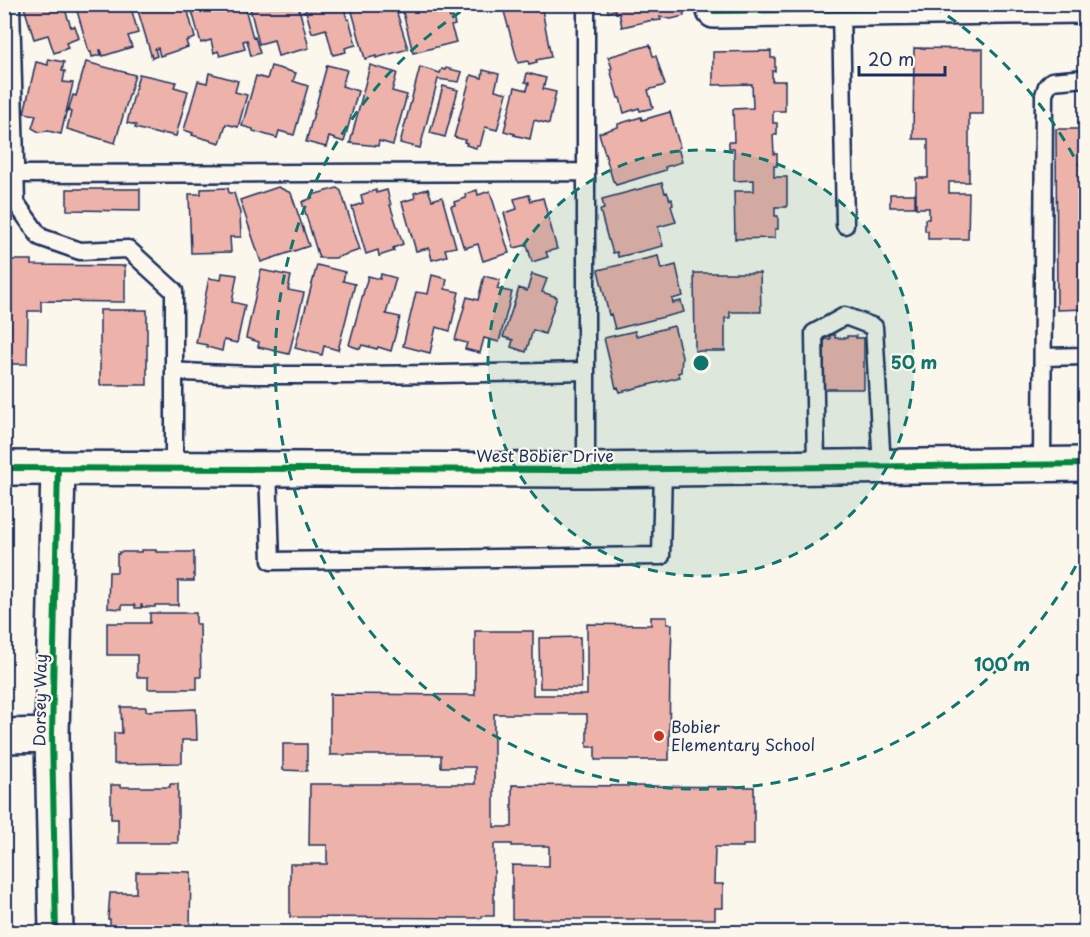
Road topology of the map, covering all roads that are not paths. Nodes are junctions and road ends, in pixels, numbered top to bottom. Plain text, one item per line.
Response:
1 (11, 4) edge
2 (586, 4) edge
3 (1086, 6) edge
4 (841, 9) junction
5 (714, 11) dead end
6 (1086, 78) edge
7 (586, 172) junction
8 (16, 174) junction
9 (845, 225) dead end
10 (1086, 356) edge
11 (1043, 357) junction
12 (586, 370) junction
13 (174, 371) junction
14 (1086, 464) edge
15 (1042, 465) junction
16 (882, 466) junction
17 (816, 467) junction
18 (4, 468) edge
19 (58, 468) junction
20 (174, 468) junction
21 (268, 468) junction
22 (663, 469) junction
23 (586, 470) junction
24 (52, 735) junction
25 (4, 736) edge
26 (56, 933) edge

1 - 8 lane
2 - 7 lane
3 - 4 main road
4 - 5 main road
4 - 9 lane
6 - 11 lane
7 - 8 lane
7 - 12 lane
8 - 13 lane
10 - 11 lane
11 - 15 lane
12 - 13 lane
12 - 23 lane
13 - 20 lane
14 - 15 main road, West Bobier Drive
15 - 16 main road, West Bobier Drive
16 - 17 main road, West Bobier Drive
16 - 17 lane
17 - 22 main road, West Bobier Drive
18 - 19 main road, West Bobier Drive
19 - 20 main road, West Bobier Drive
19 - 24 main road, Dorsey Way
20 - 21 main road, West Bobier Drive
21 - 22 lane
21 - 23 main road, West Bobier Drive
22 - 23 main road, West Bobier Drive
24 - 25 main road
24 - 26 main road, Dorsey Way

